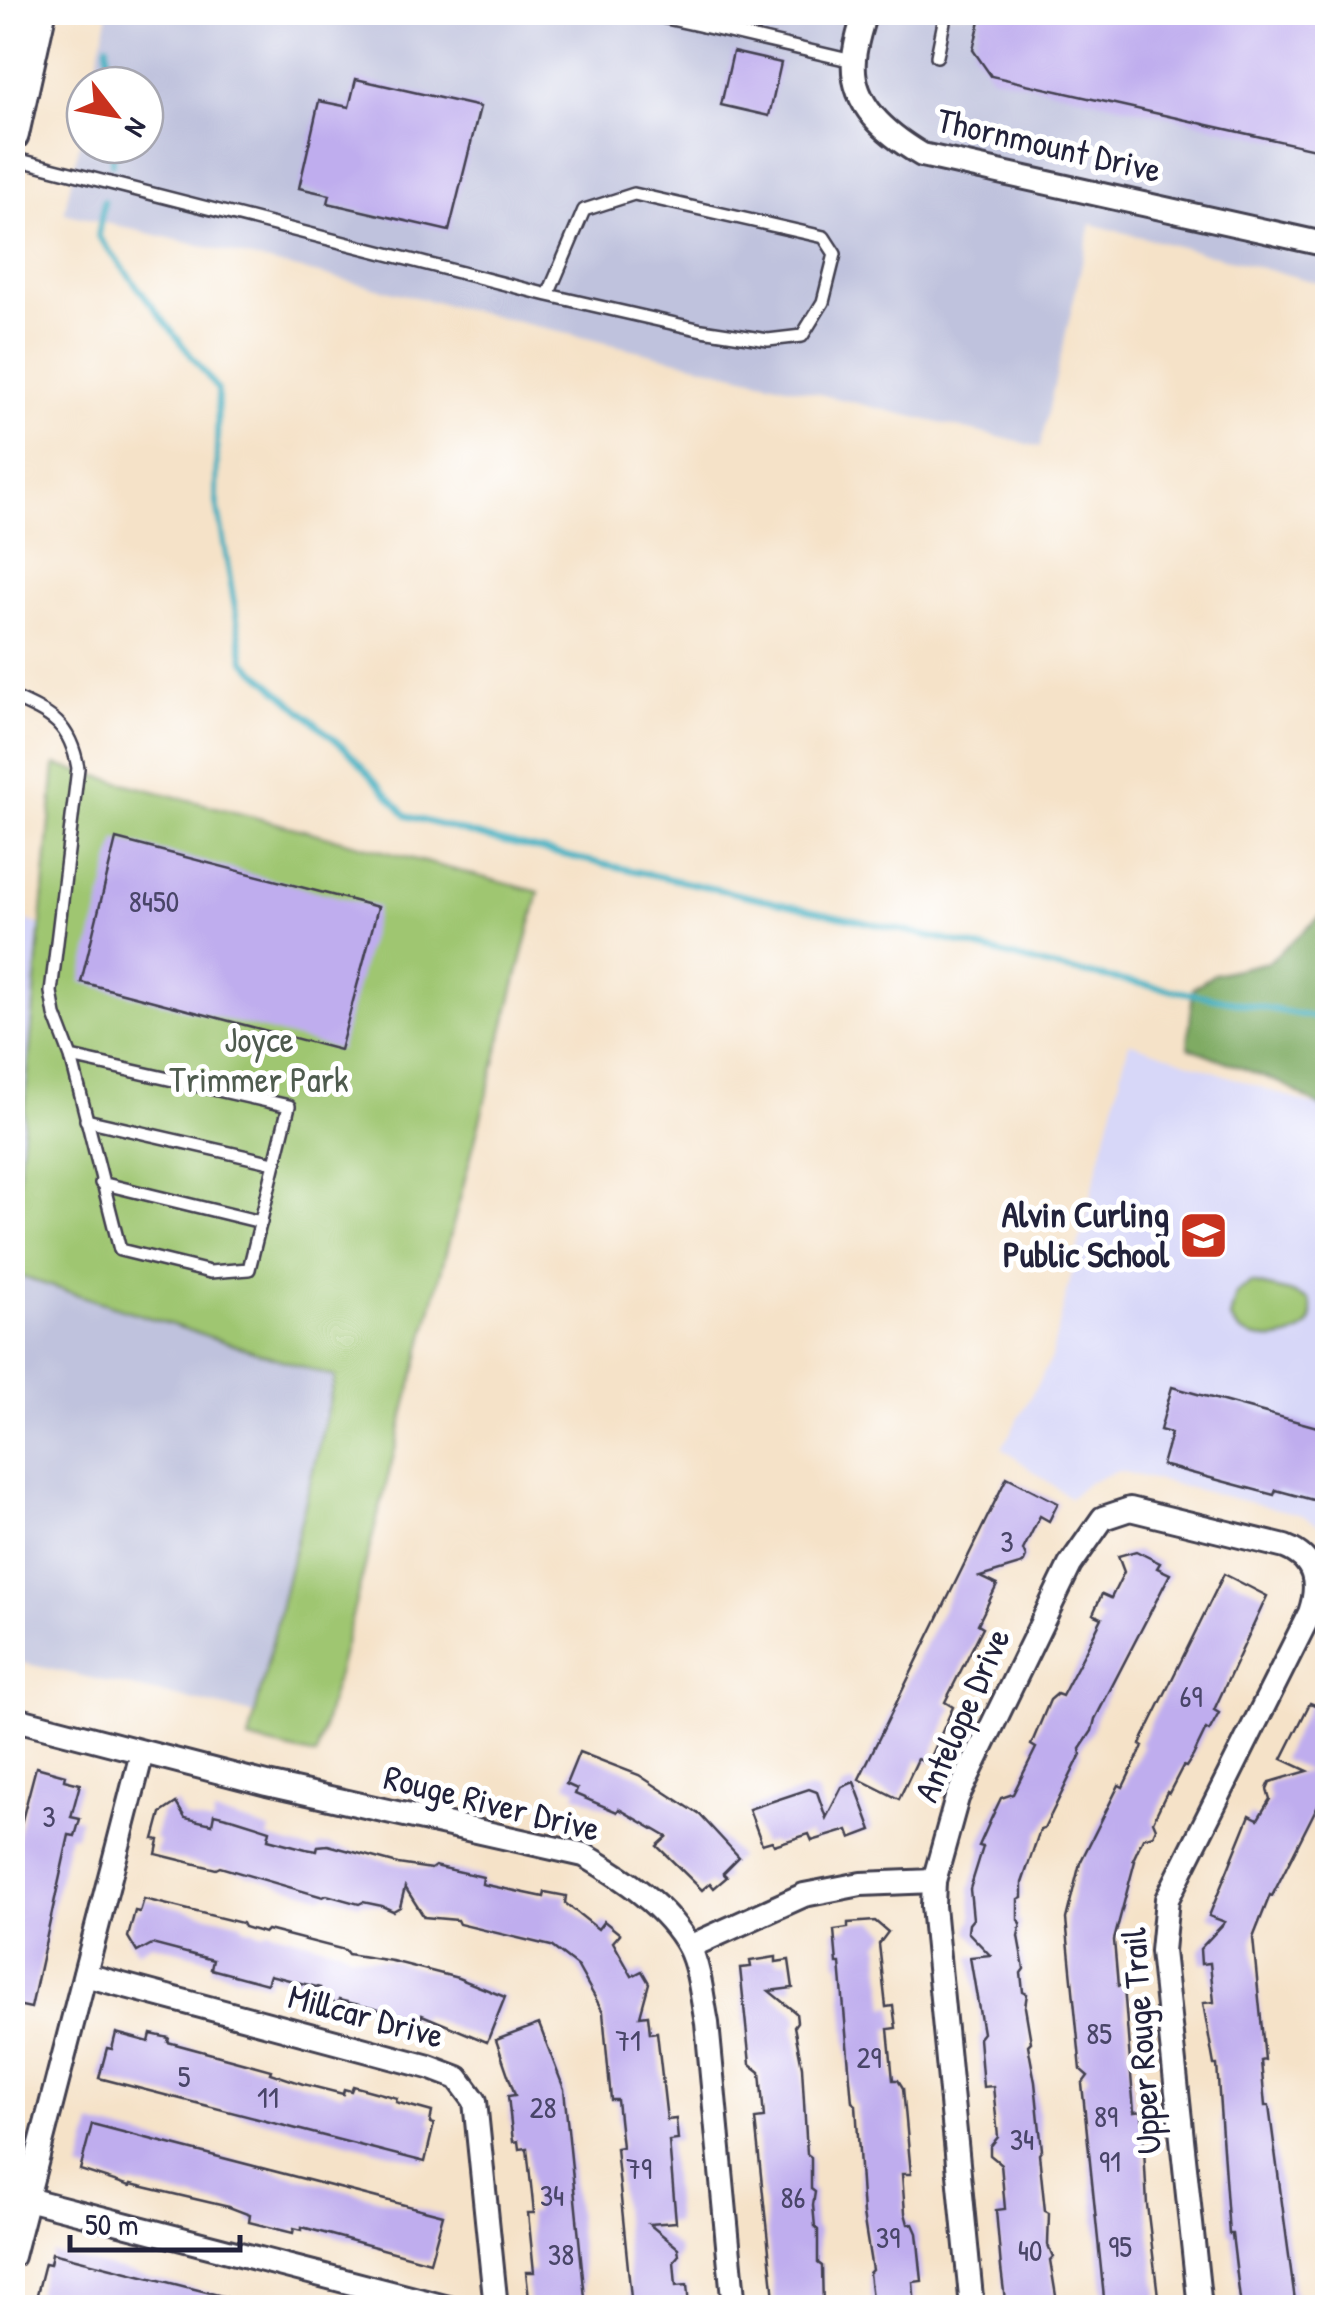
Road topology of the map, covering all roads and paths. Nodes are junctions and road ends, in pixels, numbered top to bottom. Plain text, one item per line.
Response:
1 (639, 12) edge
2 (707, 12) edge
3 (865, 12) edge
4 (946, 12) edge
5 (703, 26) junction
6 (31, 30) edge
7 (937, 56) dead end
8 (853, 62) junction
9 (12, 134) edge
10 (12, 158) edge
11 (1328, 244) edge
12 (548, 296) junction
13 (12, 697) edge
14 (71, 1057) junction
15 (86, 1120) junction
16 (274, 1163) junction
17 (101, 1183) junction
18 (261, 1222) junction
19 (1322, 1575) edge
20 (12, 1718) edge
21 (142, 1753) junction
22 (934, 1881) junction
23 (689, 1948) junction
24 (85, 1975) junction
25 (27, 2199) junction
26 (12, 2256) edge
27 (449, 2308) edge
28 (496, 2308) edge
29 (734, 2308) edge
30 (972, 2308) edge
31 (1200, 2308) edge

1 - 5 lane
2 - 5 lane
3 - 8 street, Thornmount Drive
4 - 7 lane
5 - 8 lane
6 - 9 main road
8 - 11 street, Thornmount Drive
10 - 12 lane
12 - 12 lane
13 - 14 lane
14 - 15 lane
14 - 16 lane
15 - 16 lane
15 - 17 lane
16 - 18 lane
17 - 18 lane
17 - 18 lane
19 - 22 street, Antelope Drive
19 - 31 street, Upper Rouge Trail
20 - 21 street, Rouge River Drive
21 - 23 street, Rouge River Drive
21 - 24 street
22 - 23 street
22 - 30 street, Antelope Drive
23 - 29 street, Rouge River Drive
24 - 25 street
24 - 28 street, Millcar Drive
25 - 26 street
25 - 27 street

